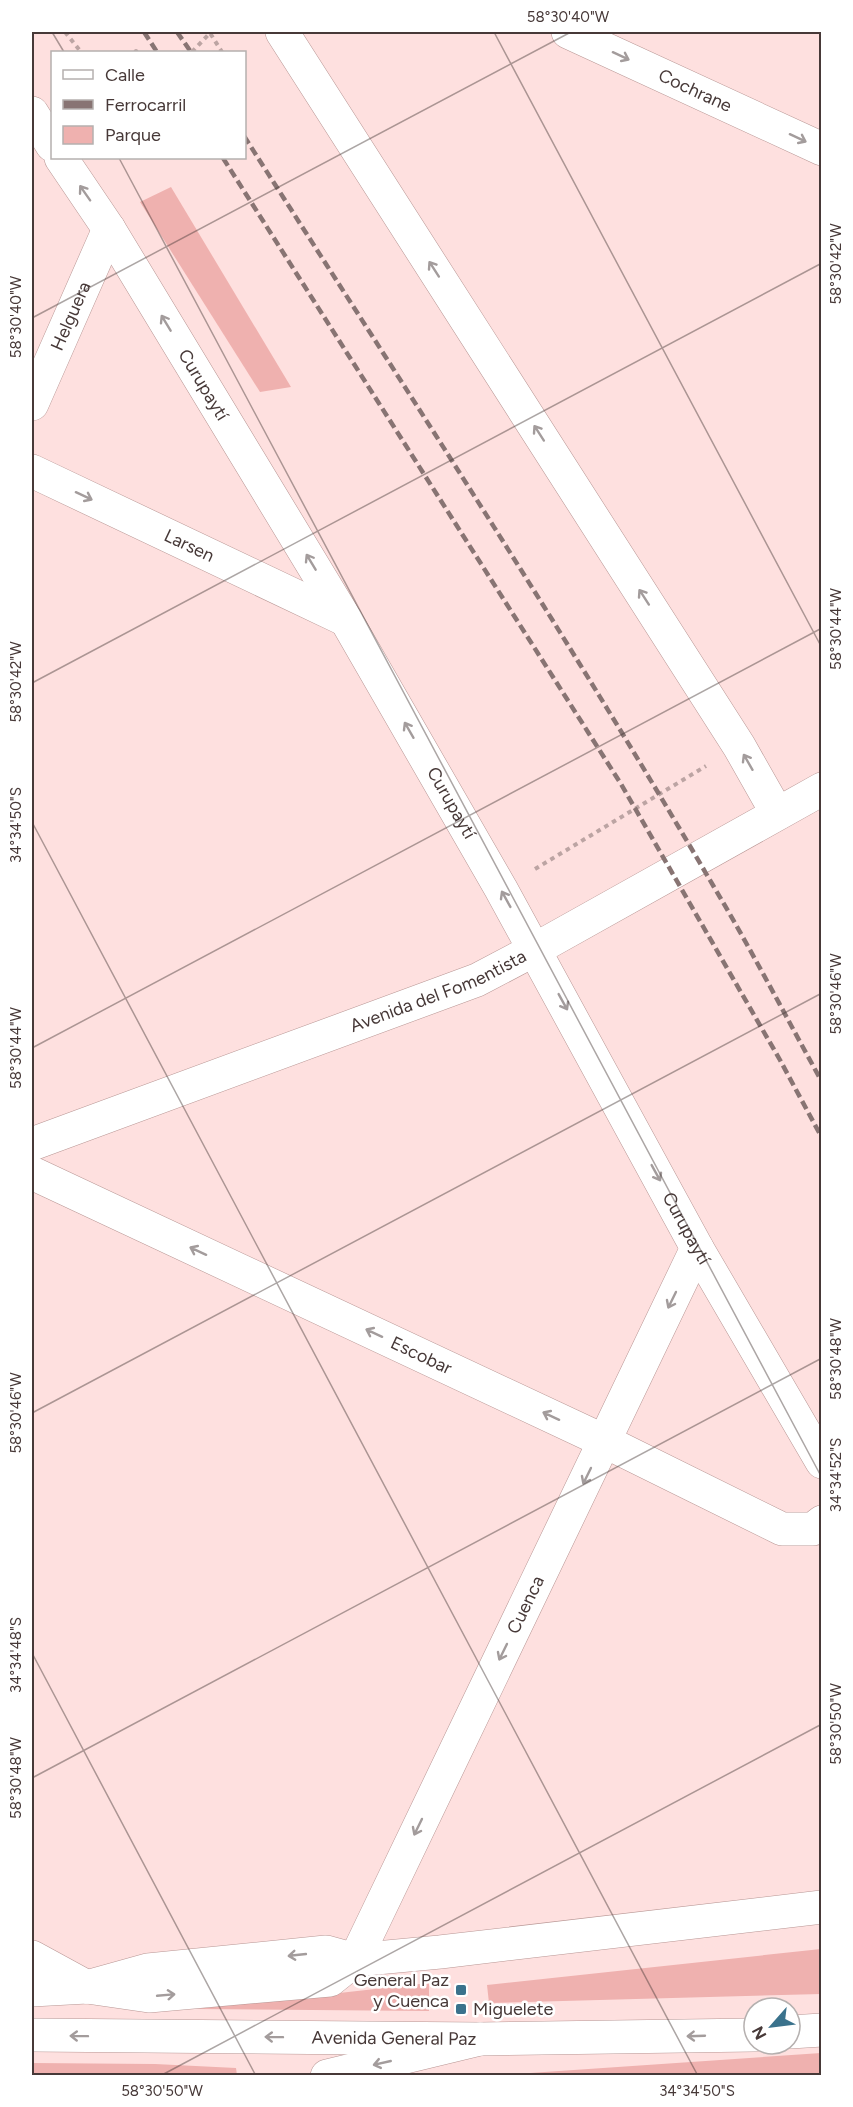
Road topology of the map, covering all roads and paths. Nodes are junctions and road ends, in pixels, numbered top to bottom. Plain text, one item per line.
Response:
1 (65, 32) edge
2 (282, 32) edge
3 (568, 32) edge
4 (80, 51) edge
5 (193, 51) edge
6 (221, 51) edge
7 (32, 114) edge
8 (51, 143) edge
9 (822, 149) edge
10 (62, 159) edge
11 (110, 229) junction
12 (32, 404) edge
13 (32, 471) edge
14 (346, 620) junction
15 (739, 746) junction
16 (822, 789) edge
17 (777, 813) junction
18 (501, 890) junction
19 (534, 950) junction
20 (32, 1144) edge
21 (32, 1173) edge
22 (697, 1248) junction
23 (604, 1441) junction
24 (822, 1462) edge
25 (818, 1525) edge
26 (822, 1907) edge
27 (32, 1957) edge
28 (355, 1960) junction
29 (87, 1987) junction
30 (32, 1990) edge
31 (822, 2030) edge
32 (802, 2031) edge
33 (32, 2035) edge
34 (742, 2035) edge
35 (480, 2039) junction
36 (327, 2076) edge

1 - 4 path
15 -> 2 main road
3 -> 9 main road, Cochrane
5 - 6 path
7 - 8 main road
11 -> 10 main road, Curupaytí
11 - 12 main road, Helguera
14 -> 11 main road, Curupaytí
13 -> 14 main road, Larsen
18 -> 14 main road, Curupaytí
17 -> 15 main road
15 - 18 path
16 - 17 main road, Avenida del Fomentista
17 - 19 main road, Avenida del Fomentista
19 -> 18 main road, Curupaytí
19 - 20 main road, Avenida del Fomentista
19 -> 22 main road, Curupaytí
23 -> 21 main road, Escobar
22 -> 23 main road, Cuenca
22 - 24 main road, Curupaytí
23 - 25 main road, Escobar
23 -> 28 main road, Cuenca
26 - 28 main road
27 - 29 main road
28 - 29 main road
29 - 30 main road
31 - 32 main road
35 -> 33 main road, Avenida General Paz
34 -> 35 main road, Avenida General Paz
35 -> 36 main road

